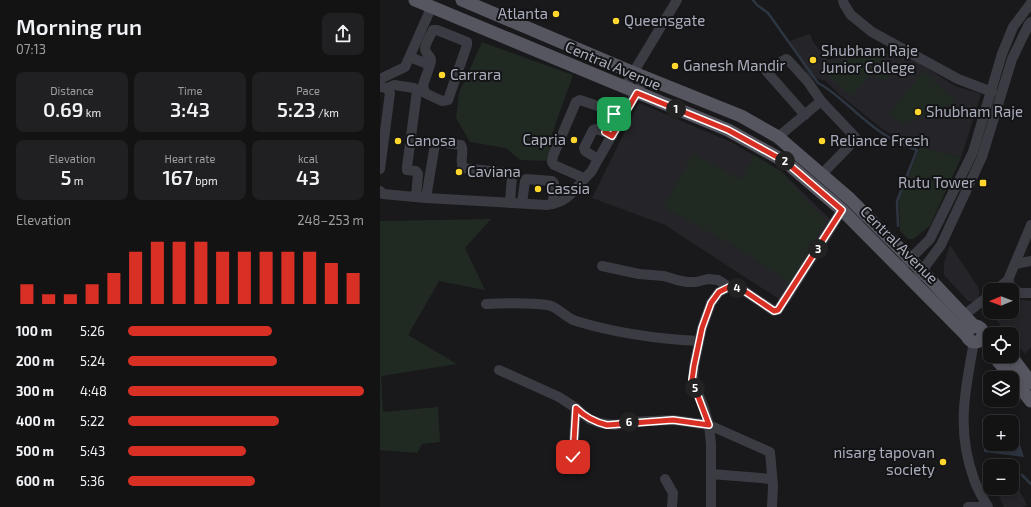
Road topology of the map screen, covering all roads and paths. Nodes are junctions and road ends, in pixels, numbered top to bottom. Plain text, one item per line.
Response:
1 (415, 0) edge
2 (462, 0) edge
3 (677, 0) edge
4 (843, 0) edge
5 (1031, 3) edge
6 (431, 8) junction
7 (1020, 18) junction
8 (1030, 23) edge
9 (410, 57) junction
10 (430, 65) junction
11 (640, 75) junction
12 (380, 80) edge
13 (384, 88) edge
14 (624, 88) junction
15 (992, 92) junction
16 (637, 93) junction
17 (821, 101) junction
18 (805, 115) junction
19 (985, 130) junction
20 (608, 134) junction
21 (778, 137) junction
22 (598, 159) junction
23 (380, 169) edge
24 (822, 174) junction
25 (584, 178) junction
26 (380, 191) edge
27 (421, 198) junction
28 (510, 203) junction
29 (522, 203) junction
30 (553, 204) junction
31 (842, 210) junction
32 (1031, 224) edge
33 (1028, 242) edge
34 (910, 258) junction
35 (1031, 261) edge
36 (1015, 264) junction
37 (602, 266) dead end
38 (901, 269) junction
39 (922, 271) junction
40 (1008, 280) junction
41 (913, 281) junction
42 (1004, 283) edge
43 (729, 287) junction
44 (1031, 293) edge
45 (983, 300) edge
46 (486, 304) dead end
47 (964, 315) junction
48 (978, 336) edge
49 (699, 342) junction
50 (1000, 363) edge
51 (1016, 363) edge
52 (499, 370) dead end
53 (1031, 383) edge
54 (1031, 401) edge
55 (576, 408) junction
56 (709, 425) junction
57 (573, 457) dead end
58 (711, 474) junction
59 (665, 479) dead end
60 (772, 479) junction
61 (672, 507) edge
62 (711, 507) edge
63 (772, 507) edge
64 (968, 507) edge
65 (981, 507) edge
66 (988, 507) edge

1 - 6 main road, Central Avenue
2 - 11 main road, Central Avenue
3 - 11 street
4 - 15 street
5 - 7 street
6 - 9 street
6 - 14 main road, Central Avenue
7 - 8 street
7 - 15 street
8 - 19 street
9 - 10 street
9 - 12 street
10 - 10 street
11 - 14 street
11 - 16 street
11 - 21 main road, Central Avenue
13 - 23 street
13 - 27 street
14 - 16 main road, Central Avenue
15 - 19 street
16 - 20 street
16 - 31 main road, Central Avenue
17 - 18 street
17 - 18 street
17 - 24 street
18 - 21 street
19 - 34 street
19 - 39 street
20 - 22 street
20 - 22 street
20 - 25 street
21 - 24 main road, Central Avenue
22 - 25 street
24 - 34 main road, Central Avenue
25 - 30 street
26 - 27 street
27 - 28 street
27 - 28 street
28 - 29 street
29 - 30 street
29 - 30 street
31 - 38 main road, Central Avenue
31 - 43 street
32 - 33 street
33 - 36 street
34 - 38 street
34 - 39 main road, Central Avenue
35 - 36 street
36 - 40 street
37 - 43 street
38 - 41 main road, Central Avenue
39 - 41 street
39 - 47 main road, Central Avenue
40 - 42 street
40 - 44 street
41 - 48 main road, Central Avenue
43 - 49 street
45 - 47 street
46 - 49 street
47 - 48 main road, Central Avenue
48 - 66 street
49 - 56 street
50 - 54 main road
51 - 53 main road
52 - 55 street
55 - 56 street
55 - 57 street
56 - 58 street
56 - 60 street
58 - 60 street
58 - 62 street
59 - 61 street
60 - 63 street
64 - 65 street

